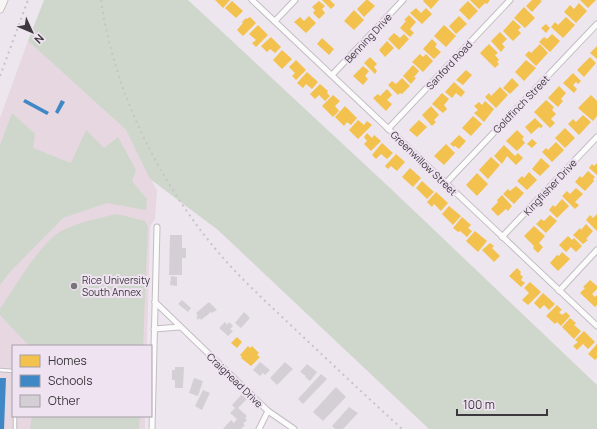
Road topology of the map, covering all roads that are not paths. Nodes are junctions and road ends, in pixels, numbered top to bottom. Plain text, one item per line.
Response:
1 (4, 0) edge
2 (252, 0) edge
3 (295, 0) edge
4 (403, 0) edge
5 (510, 0) edge
6 (0, 9) edge
7 (275, 21) junction
8 (597, 24) edge
9 (332, 75) junction
10 (388, 129) junction
11 (597, 137) edge
12 (445, 184) junction
13 (157, 227) dead end
14 (502, 237) junction
15 (597, 250) edge
16 (559, 290) junction
17 (155, 302) junction
18 (597, 326) edge
19 (180, 327) junction
20 (154, 328) junction
21 (0, 370) edge
22 (12, 371) edge
23 (268, 411) junction
24 (15, 417) edge
25 (15, 429) edge
26 (152, 429) edge
27 (259, 429) edge
28 (294, 429) edge

1 - 6 main road
2 - 7 street, Greenwillow Street
3 - 7 street
4 - 9 street, Benning Drive
5 - 10 street, Sanford Road
7 - 9 street, Greenwillow Street
8 - 12 street, Goldfinch Street
9 - 10 street, Greenwillow Street
10 - 12 street, Greenwillow Street
11 - 14 street, Kingfisher Drive
12 - 14 street, Greenwillow Street
13 - 17 street
14 - 16 street, Greenwillow Street
15 - 16 street
16 - 18 street, Greenwillow Street
17 - 19 street, Craighead Drive
17 - 20 street
19 - 20 street
19 - 23 street, Craighead Drive
20 - 26 street
21 - 22 lane
23 - 27 street
23 - 28 street, Craighead Drive
24 - 25 lane

